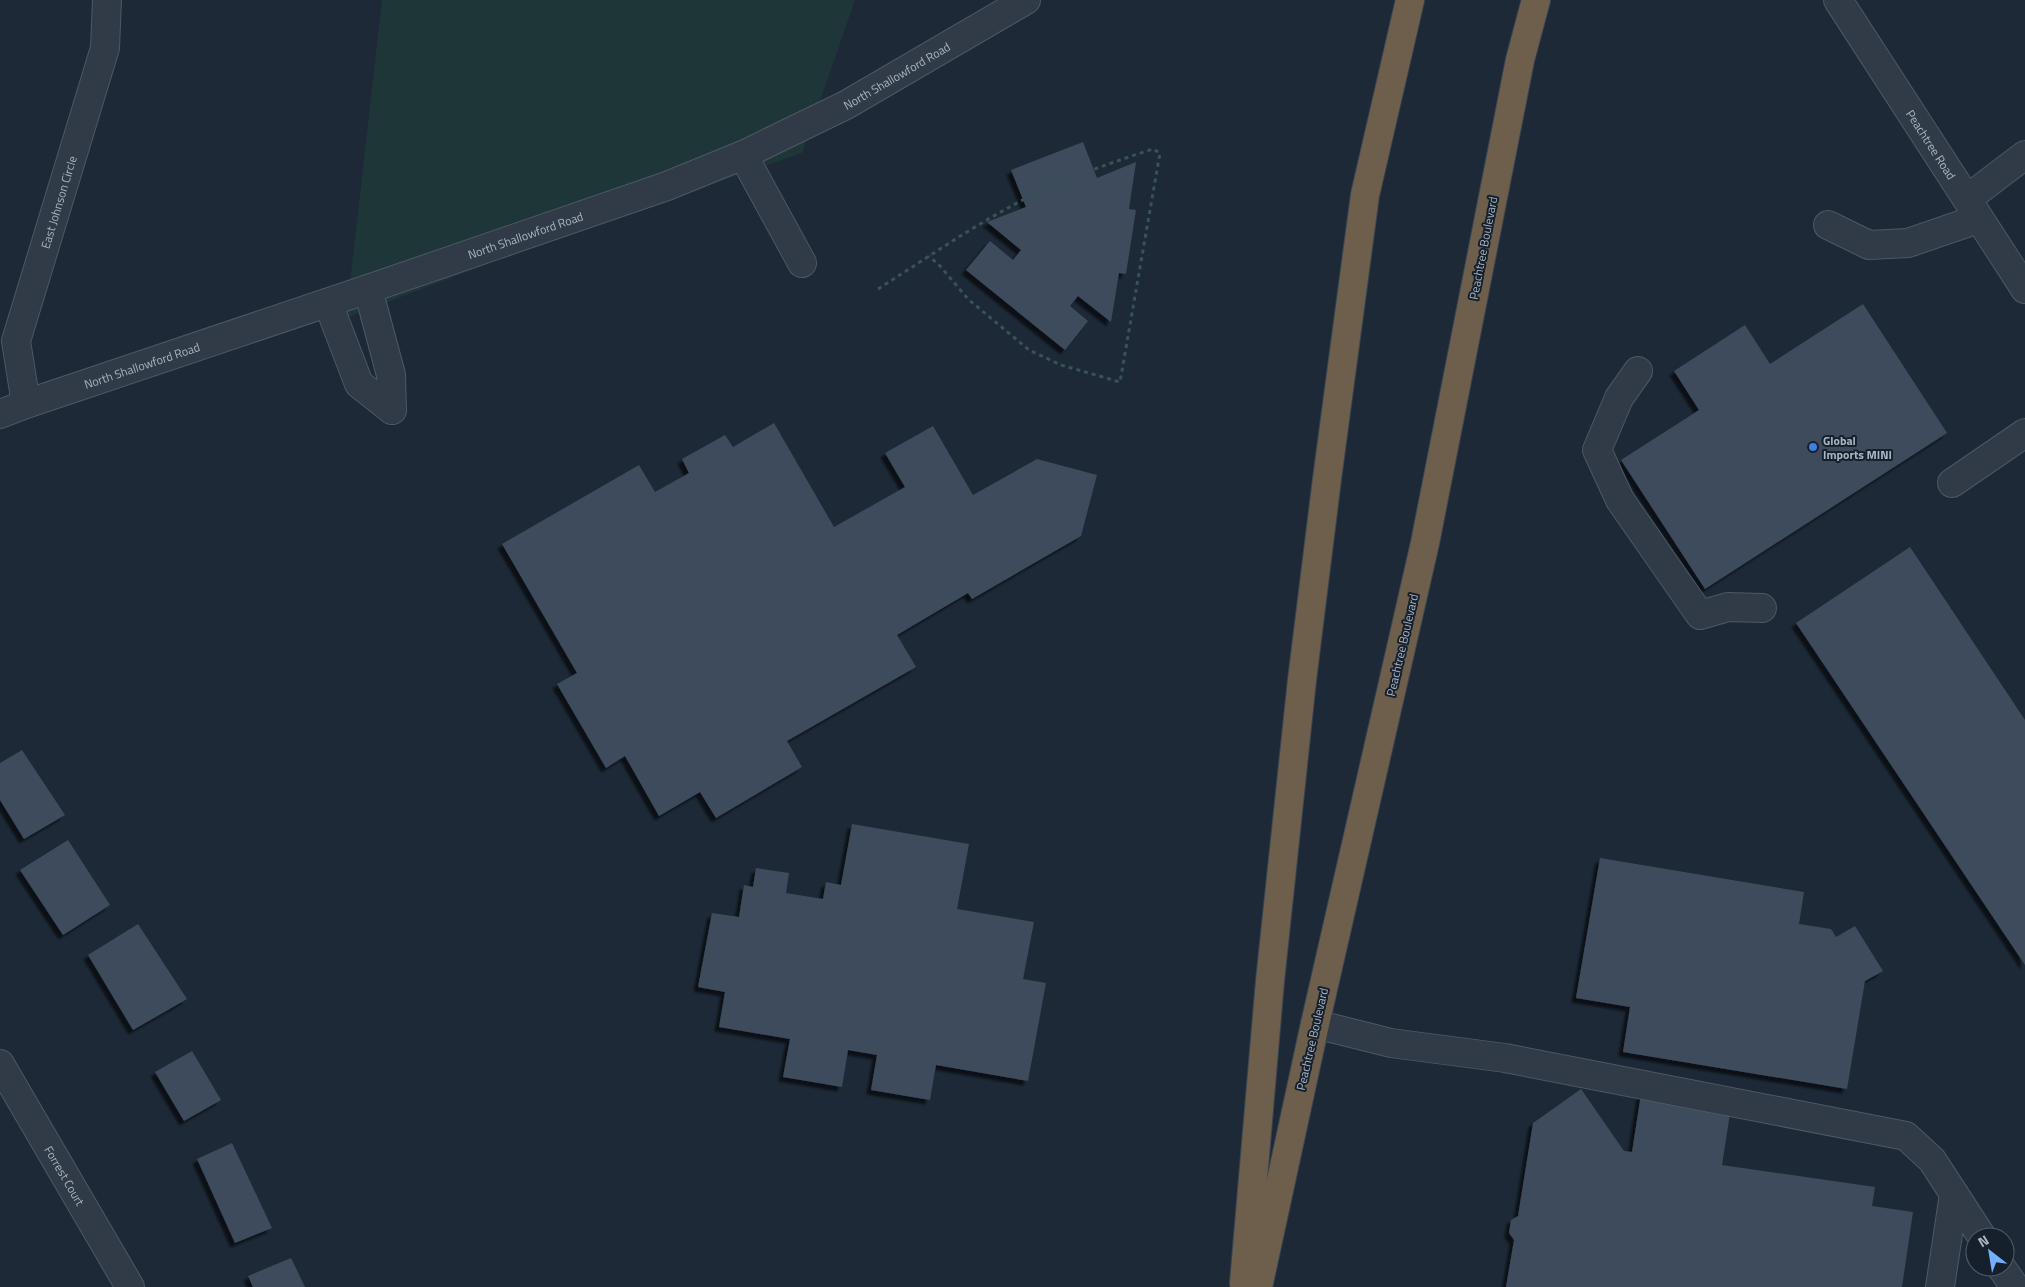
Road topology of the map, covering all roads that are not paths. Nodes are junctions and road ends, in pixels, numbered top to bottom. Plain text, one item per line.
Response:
1 (107, 0) edge
2 (1026, 0) edge
3 (1410, 0) edge
4 (1536, 0) edge
5 (1838, 0) edge
6 (743, 154) junction
7 (2025, 155) edge
8 (1973, 209) junction
9 (1828, 225) dead end
10 (802, 263) dead end
11 (2025, 289) edge
12 (368, 290) junction
13 (328, 303) junction
14 (1638, 370) dead end
15 (26, 404) junction
16 (0, 414) edge
17 (2025, 433) edge
18 (1952, 483) dead end
19 (1762, 608) dead end
20 (1315, 1024) junction
21 (0, 1064) edge
22 (1954, 1194) junction
23 (1975, 1227) edge
24 (130, 1287) edge
25 (1243, 1287) edge
26 (1258, 1287) edge
27 (1940, 1287) edge

1 - 15 street, East Johnson Circle
2 - 6 street, North Shallowford Road
3 - 25 highway
4 - 20 highway, Peachtree Boulevard
5 - 8 street, Peachtree Road
6 - 10 street
6 - 12 street, North Shallowford Road
7 - 8 street
8 - 9 street
8 - 11 street, Peachtree Road
12 - 13 street, North Shallowford Road
12 - 13 street
13 - 15 street, North Shallowford Road
14 - 19 street
15 - 16 street, North Shallowford Road
17 - 18 street
20 - 22 street
20 - 26 highway, Peachtree Boulevard
21 - 24 street, Forrest Court
22 - 23 street
22 - 27 street

